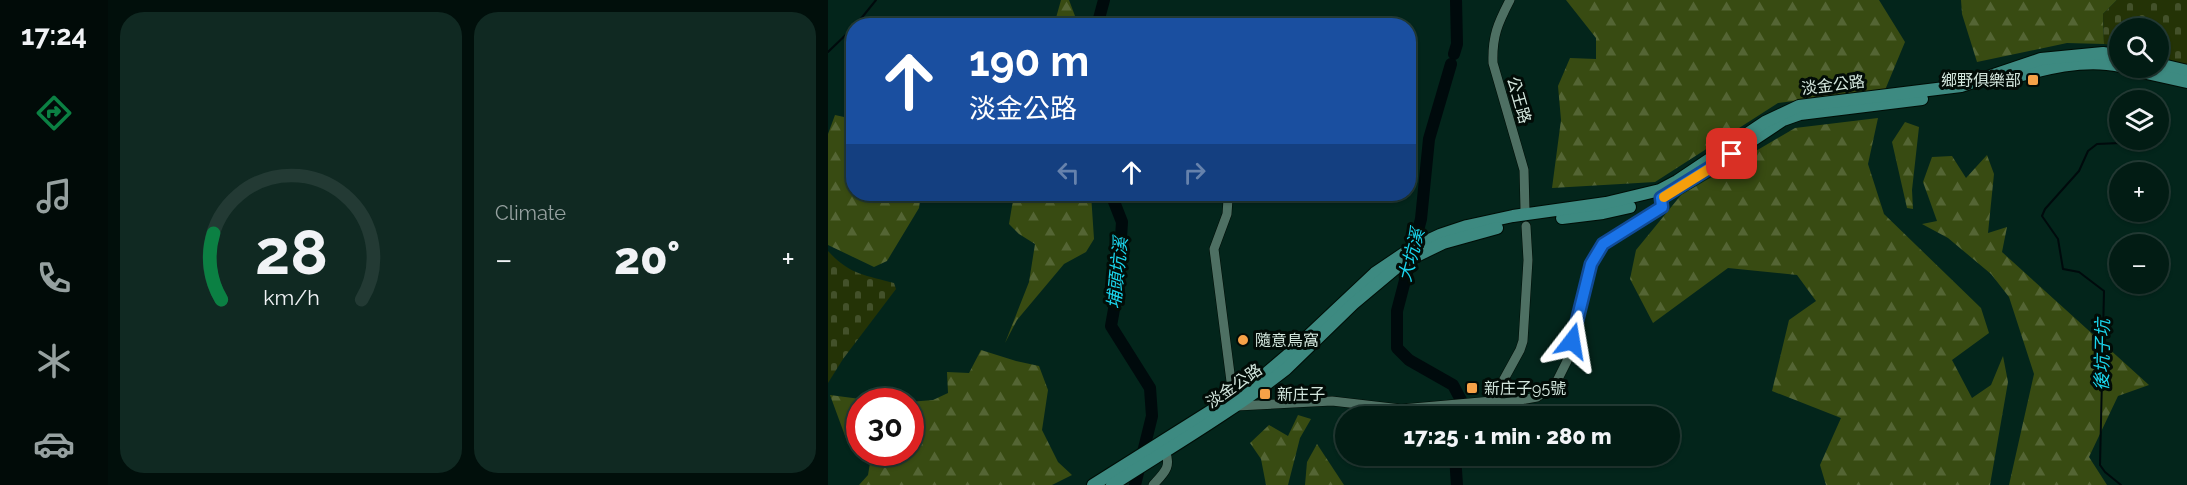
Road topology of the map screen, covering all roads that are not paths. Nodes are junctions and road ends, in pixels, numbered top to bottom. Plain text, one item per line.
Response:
1 (1510, 0) edge
2 (2109, 54) edge
3 (2109, 64) edge
4 (2169, 67) edge
5 (2187, 71) edge
6 (2169, 78) edge
7 (2187, 82) edge
8 (1660, 194) junction
9 (1228, 201) edge
10 (1525, 218) junction
11 (1235, 401) junction
12 (1492, 401) junction
13 (1162, 453) junction
14 (1116, 483) edge
15 (1093, 485) edge
16 (1153, 485) edge

1 - 10 street, 公王路
2 - 8 main road, 淡金公路
3 - 8 main road, 淡金公路
4 - 5 main road
6 - 7 main road
8 - 10 main road, 淡金公路
8 - 12 street
9 - 11 street
10 - 11 main road, 淡金公路
10 - 12 street, 公王路
11 - 12 street
11 - 13 main road, 淡金公路
11 - 15 main road, 淡金公路
13 - 14 main road, 淡金公路
13 - 16 street

